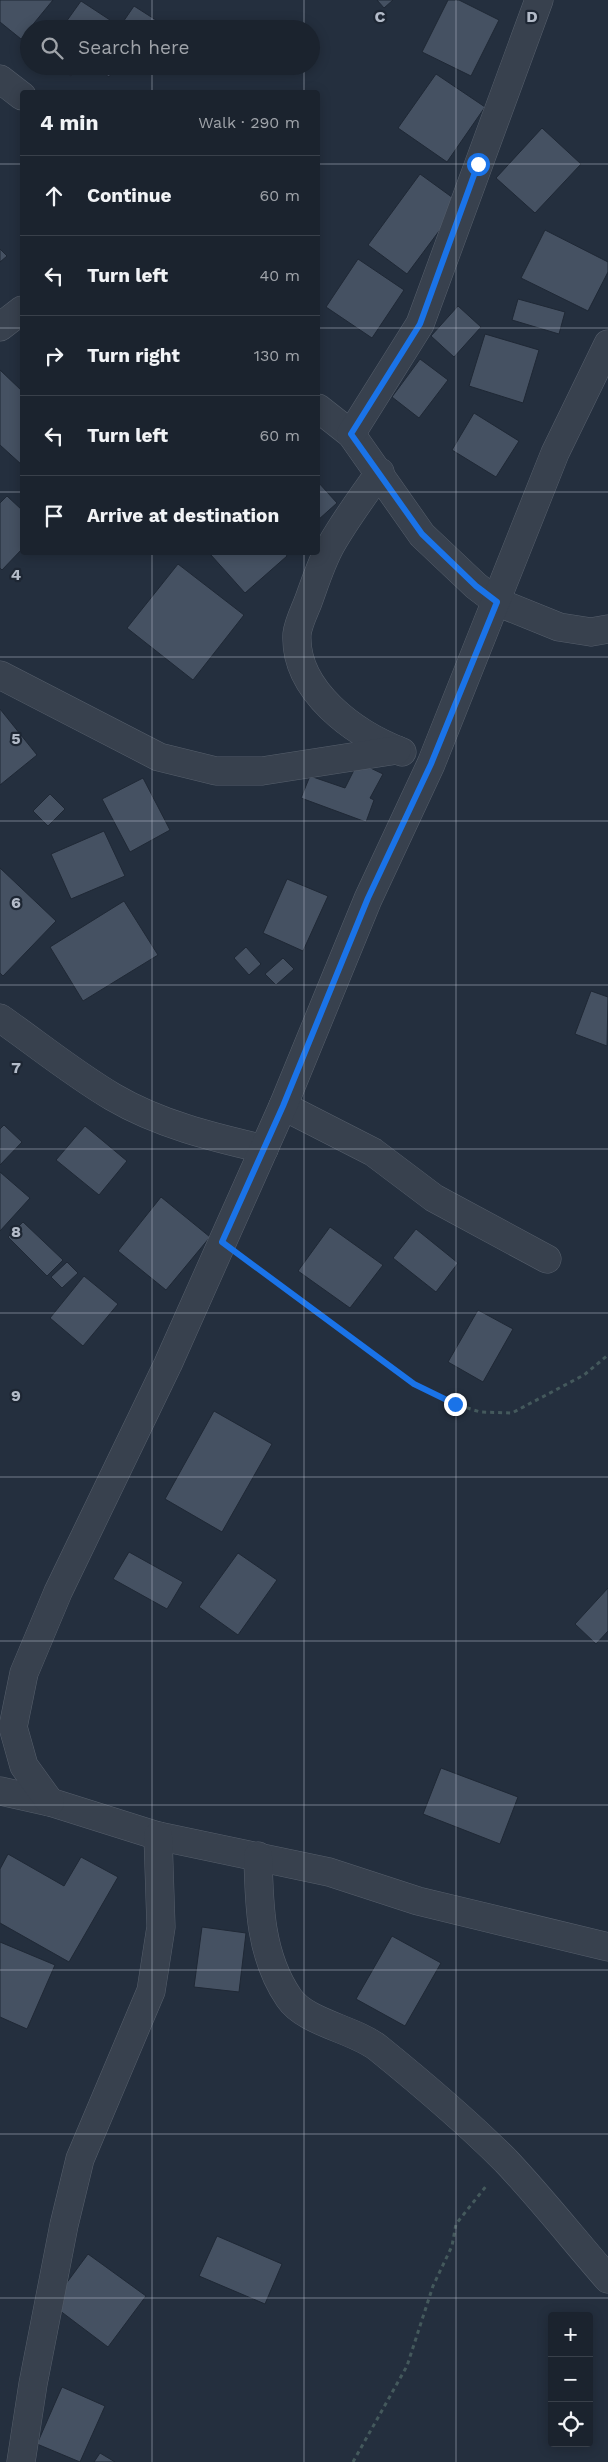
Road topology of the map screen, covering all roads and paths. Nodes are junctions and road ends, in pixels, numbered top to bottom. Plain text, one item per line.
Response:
1 (539, 0) edge
2 (0, 79) edge
3 (20, 94) edge
4 (20, 312) edge
5 (0, 327) edge
6 (608, 344) edge
7 (320, 410) edge
8 (351, 434) junction
9 (380, 472) junction
10 (497, 602) junction
11 (608, 629) edge
12 (0, 675) edge
13 (397, 750) junction
14 (431, 764) junction
15 (0, 1018) edge
16 (283, 1106) junction
17 (264, 1149) junction
18 (222, 1242) junction
19 (546, 1259) dead end
20 (608, 1356) edge
21 (0, 1791) edge
22 (50, 1802) junction
23 (158, 1836) junction
24 (258, 1856) junction
25 (608, 1947) edge
26 (505, 2161) junction
27 (608, 2279) edge
28 (21, 2462) edge
29 (352, 2462) edge

1 - 8 street
2 - 3 street
4 - 5 street
6 - 10 street
7 - 8 street
8 - 9 street
9 - 10 street
9 - 13 street
10 - 11 street
10 - 14 street
12 - 13 street
13 - 14 street
14 - 16 street
15 - 17 street
16 - 17 street
16 - 19 street
17 - 18 street
18 - 20 path
18 - 22 street
21 - 22 street
22 - 23 street
23 - 24 street
23 - 28 street
24 - 25 street
24 - 26 street
26 - 27 street
26 - 29 path

